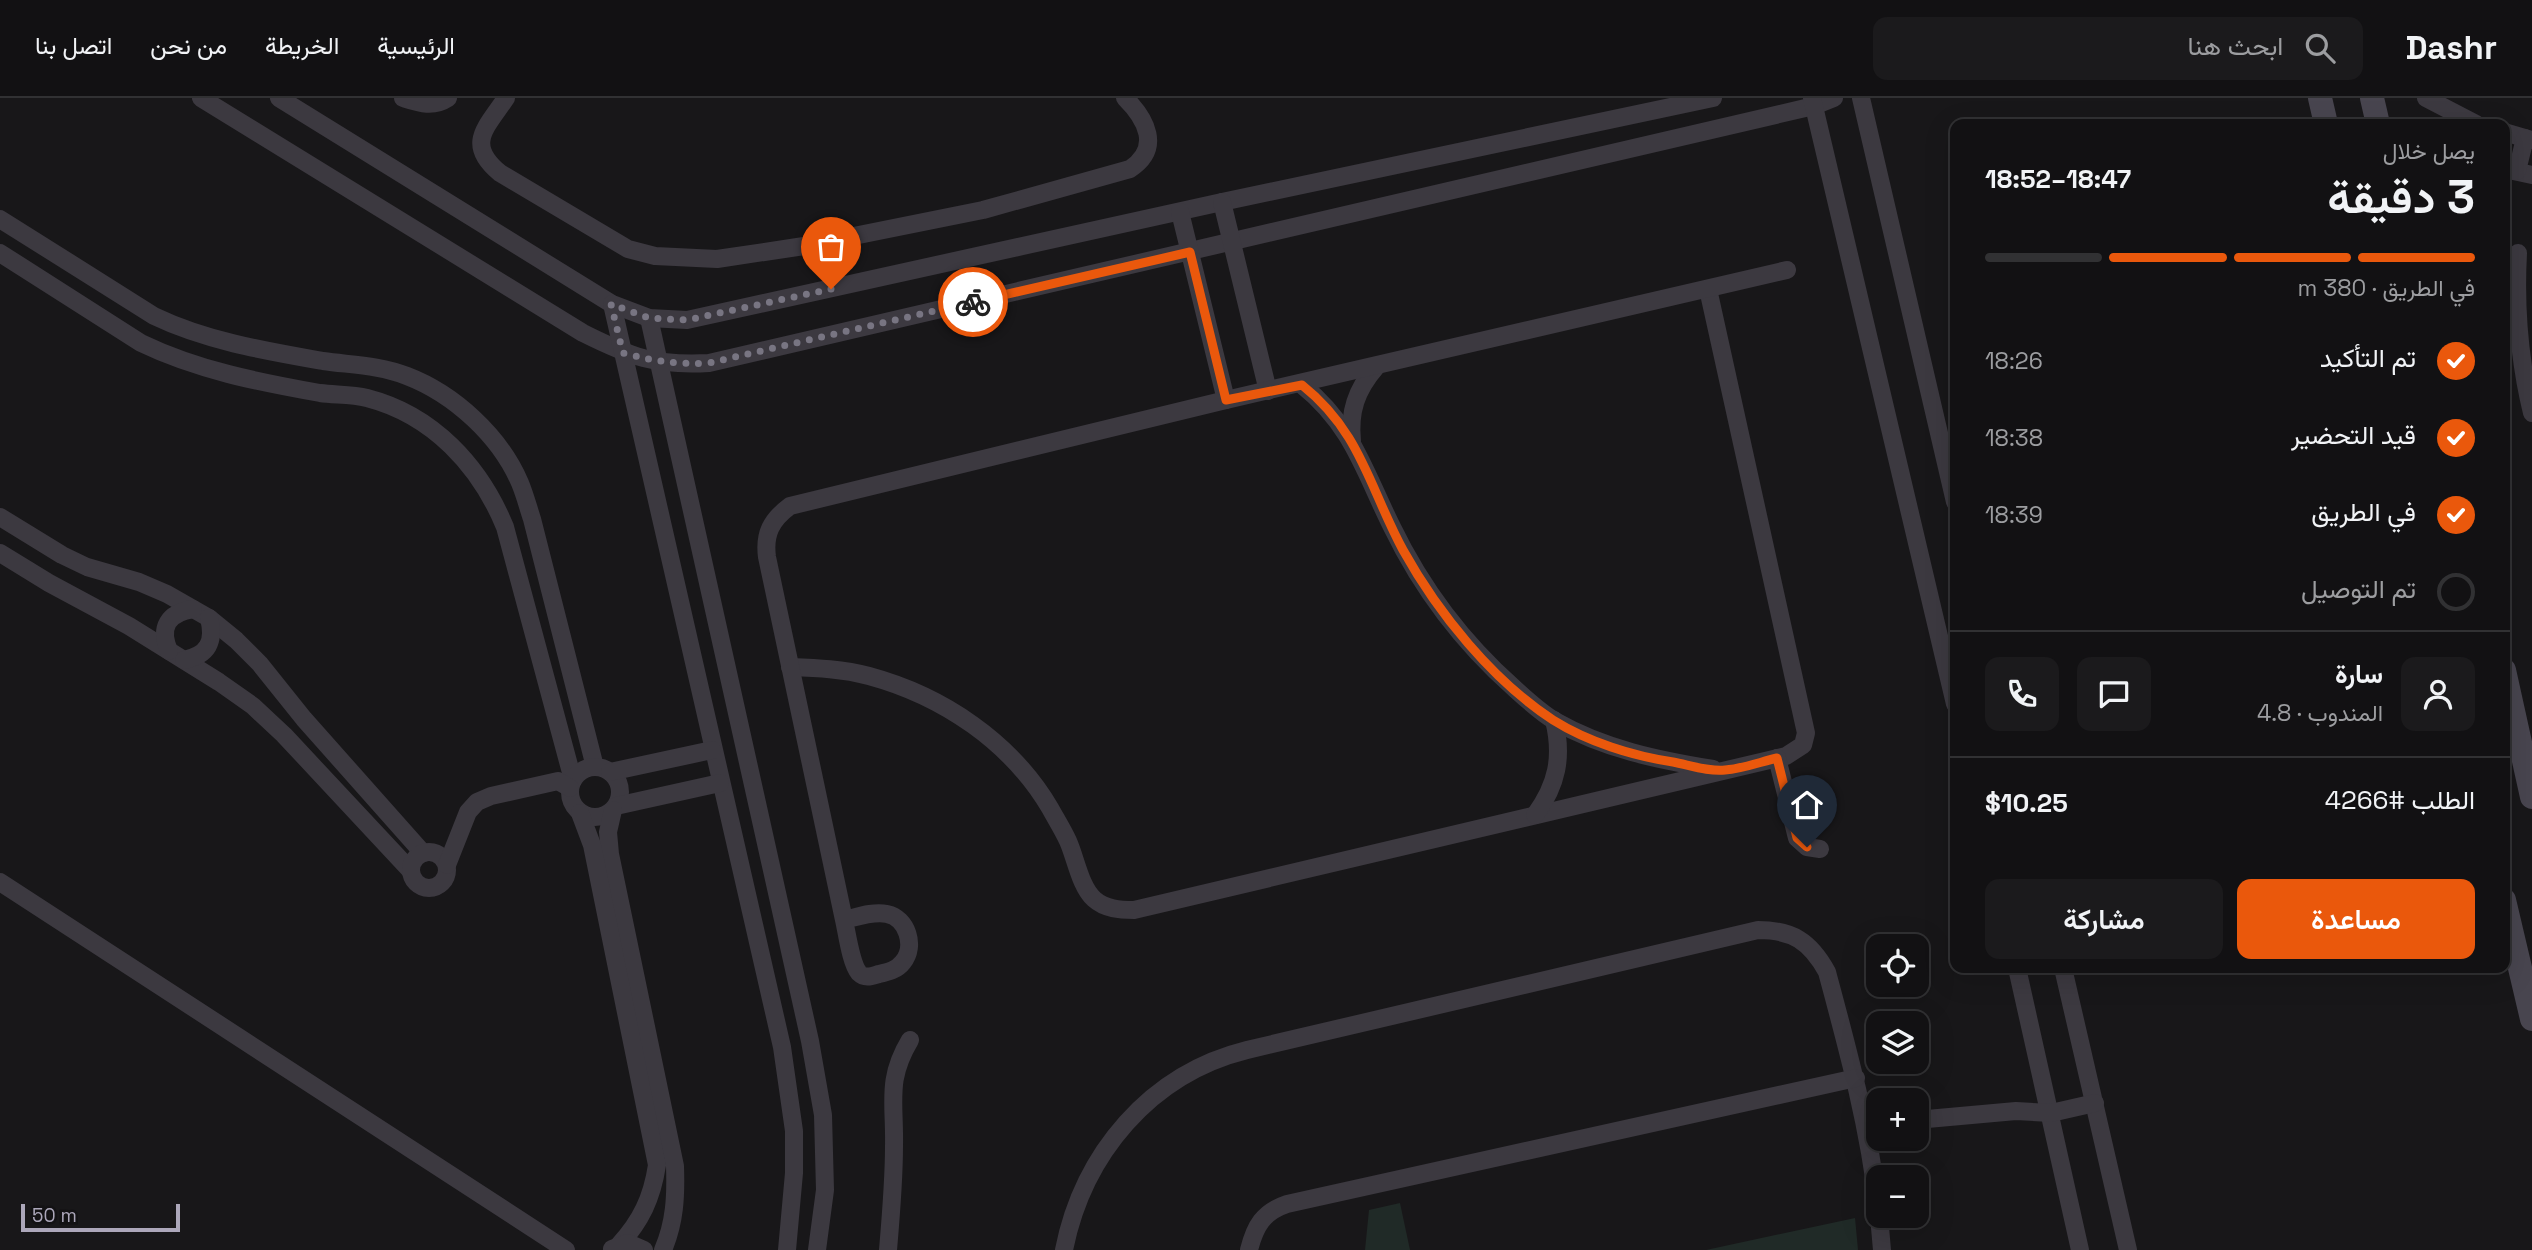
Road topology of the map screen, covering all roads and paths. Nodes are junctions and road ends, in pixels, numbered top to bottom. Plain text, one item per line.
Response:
1 (201, 98) edge
2 (279, 98) edge
3 (403, 98) edge
4 (448, 98) edge
5 (506, 98) edge
6 (1125, 98) edge
7 (1713, 98) edge
8 (1834, 98) edge
9 (1861, 98) edge
10 (2320, 98) edge
11 (2372, 98) edge
12 (2426, 98) edge
13 (1813, 102) edge
14 (2325, 119) edge
15 (2377, 119) edge
16 (2464, 119) edge
17 (2510, 134) edge
18 (2528, 139) edge
19 (2518, 172) edge
20 (1222, 202) junction
21 (1180, 212) junction
22 (0, 219) edge
23 (26, 235) junction
24 (1232, 242) junction
25 (1190, 252) junction
26 (2518, 253) dead end
27 (7, 257) edge
28 (1787, 270) dead end
29 (111, 288) junction
30 (1708, 289) junction
31 (611, 304) junction
32 (98, 315) junction
33 (649, 318) junction
34 (216, 340) junction
35 (623, 353) junction
36 (325, 361) junction
37 (659, 362) junction
38 (1376, 367) junction
39 (208, 370) junction
40 (1302, 385) junction
41 (1268, 391) junction
42 (321, 393) junction
43 (1226, 400) junction
44 (2532, 413) edge
45 (1352, 441) junction
46 (1950, 481) edge
47 (0, 517) edge
48 (532, 519) junction
49 (505, 527) junction
50 (0, 553) edge
51 (62, 555) junction
52 (49, 583) junction
53 (201, 614) junction
54 (561, 632) junction
55 (535, 639) junction
56 (177, 656) junction
57 (790, 667) junction
58 (1950, 683) edge
59 (2510, 697) edge
60 (582, 716) junction
61 (304, 719) junction
62 (1554, 720) junction
63 (558, 723) junction
64 (284, 735) junction
65 (712, 750) junction
66 (1777, 758) junction
67 (603, 770) junction
68 (1723, 771) junction
69 (720, 783) junction
70 (572, 784) junction
71 (2532, 797) edge
72 (382, 807) junction
73 (614, 808) junction
74 (580, 813) junction
75 (1535, 815) junction
76 (364, 821) junction
77 (1820, 849) dead end
78 (423, 853) junction
79 (602, 855) junction
80 (447, 865) junction
81 (411, 871) junction
82 (0, 882) edge
83 (844, 920) dead end
84 (2510, 926) edge
85 (2018, 973) edge
86 (2064, 973) edge
87 (2532, 1019) edge
88 (910, 1040) dead end
89 (810, 1041) junction
90 (782, 1047) junction
91 (1856, 1078) junction
92 (2095, 1103) junction
93 (1866, 1107) edge
94 (2051, 1113) junction
95 (1929, 1119) edge
96 (666, 1166) junction
97 (1880, 1228) edge
98 (615, 1247) edge
99 (566, 1250) edge
100 (644, 1250) edge
101 (663, 1250) edge
102 (787, 1250) edge
103 (817, 1250) edge
104 (888, 1250) edge
105 (1063, 1250) edge
106 (1250, 1250) edge
107 (1882, 1250) edge
108 (2080, 1250) edge
109 (2128, 1250) edge

1 - 35 street
2 - 31 street
3 - 4 street
5 - 6 street
7 - 20 street
8 - 13 street
9 - 46 street
10 - 14 street
11 - 15 street
12 - 16 street
13 - 24 street
13 - 58 street
17 - 18 street
18 - 19 street
20 - 21 street
20 - 24 street
21 - 25 street
21 - 33 street
22 - 23 street
23 - 27 street
23 - 29 street
24 - 25 street
24 - 41 street
25 - 37 street
25 - 43 street
26 - 44 street
27 - 32 street
28 - 30 street
29 - 32 street
29 - 34 street
30 - 38 street
30 - 66 street
31 - 33 street
31 - 35 street
32 - 39 street
33 - 37 street
34 - 36 street
34 - 39 street
35 - 37 street
35 - 65 street
36 - 42 street
36 - 48 street
37 - 89 street
38 - 40 street
38 - 45 street
39 - 42 street
40 - 41 street
40 - 45 street
41 - 43 street
42 - 49 street
43 - 57 street
45 - 62 street
47 - 51 street
48 - 49 street
48 - 54 street
49 - 55 street
50 - 52 street
51 - 52 street
51 - 53 street
52 - 56 street
53 - 56 street
53 - 56 street
53 - 61 street
54 - 55 street
54 - 60 street
55 - 63 street
56 - 64 street
57 - 75 street
57 - 83 street
59 - 71 street
60 - 63 street
60 - 67 street
61 - 64 street
61 - 72 street
62 - 68 street
62 - 75 street
63 - 70 street
64 - 76 street
65 - 67 street
65 - 69 street
66 - 68 street
66 - 77 street
67 - 70 street
67 - 73 street
68 - 75 street
69 - 73 street
69 - 90 street
70 - 74 street
70 - 80 street
72 - 76 street
72 - 78 street
73 - 74 street
73 - 79 street
74 - 79 street
76 - 81 street
78 - 80 street
78 - 81 street
79 - 96 street
80 - 81 street
82 - 99 street
84 - 87 street
85 - 94 street
86 - 92 street
88 - 104 street
89 - 90 street
89 - 103 street
90 - 102 street
91 - 93 street
91 - 105 street
91 - 106 street
92 - 94 street
92 - 109 street
94 - 95 street
94 - 108 street
96 - 98 street
96 - 101 street
97 - 107 street
98 - 100 street

